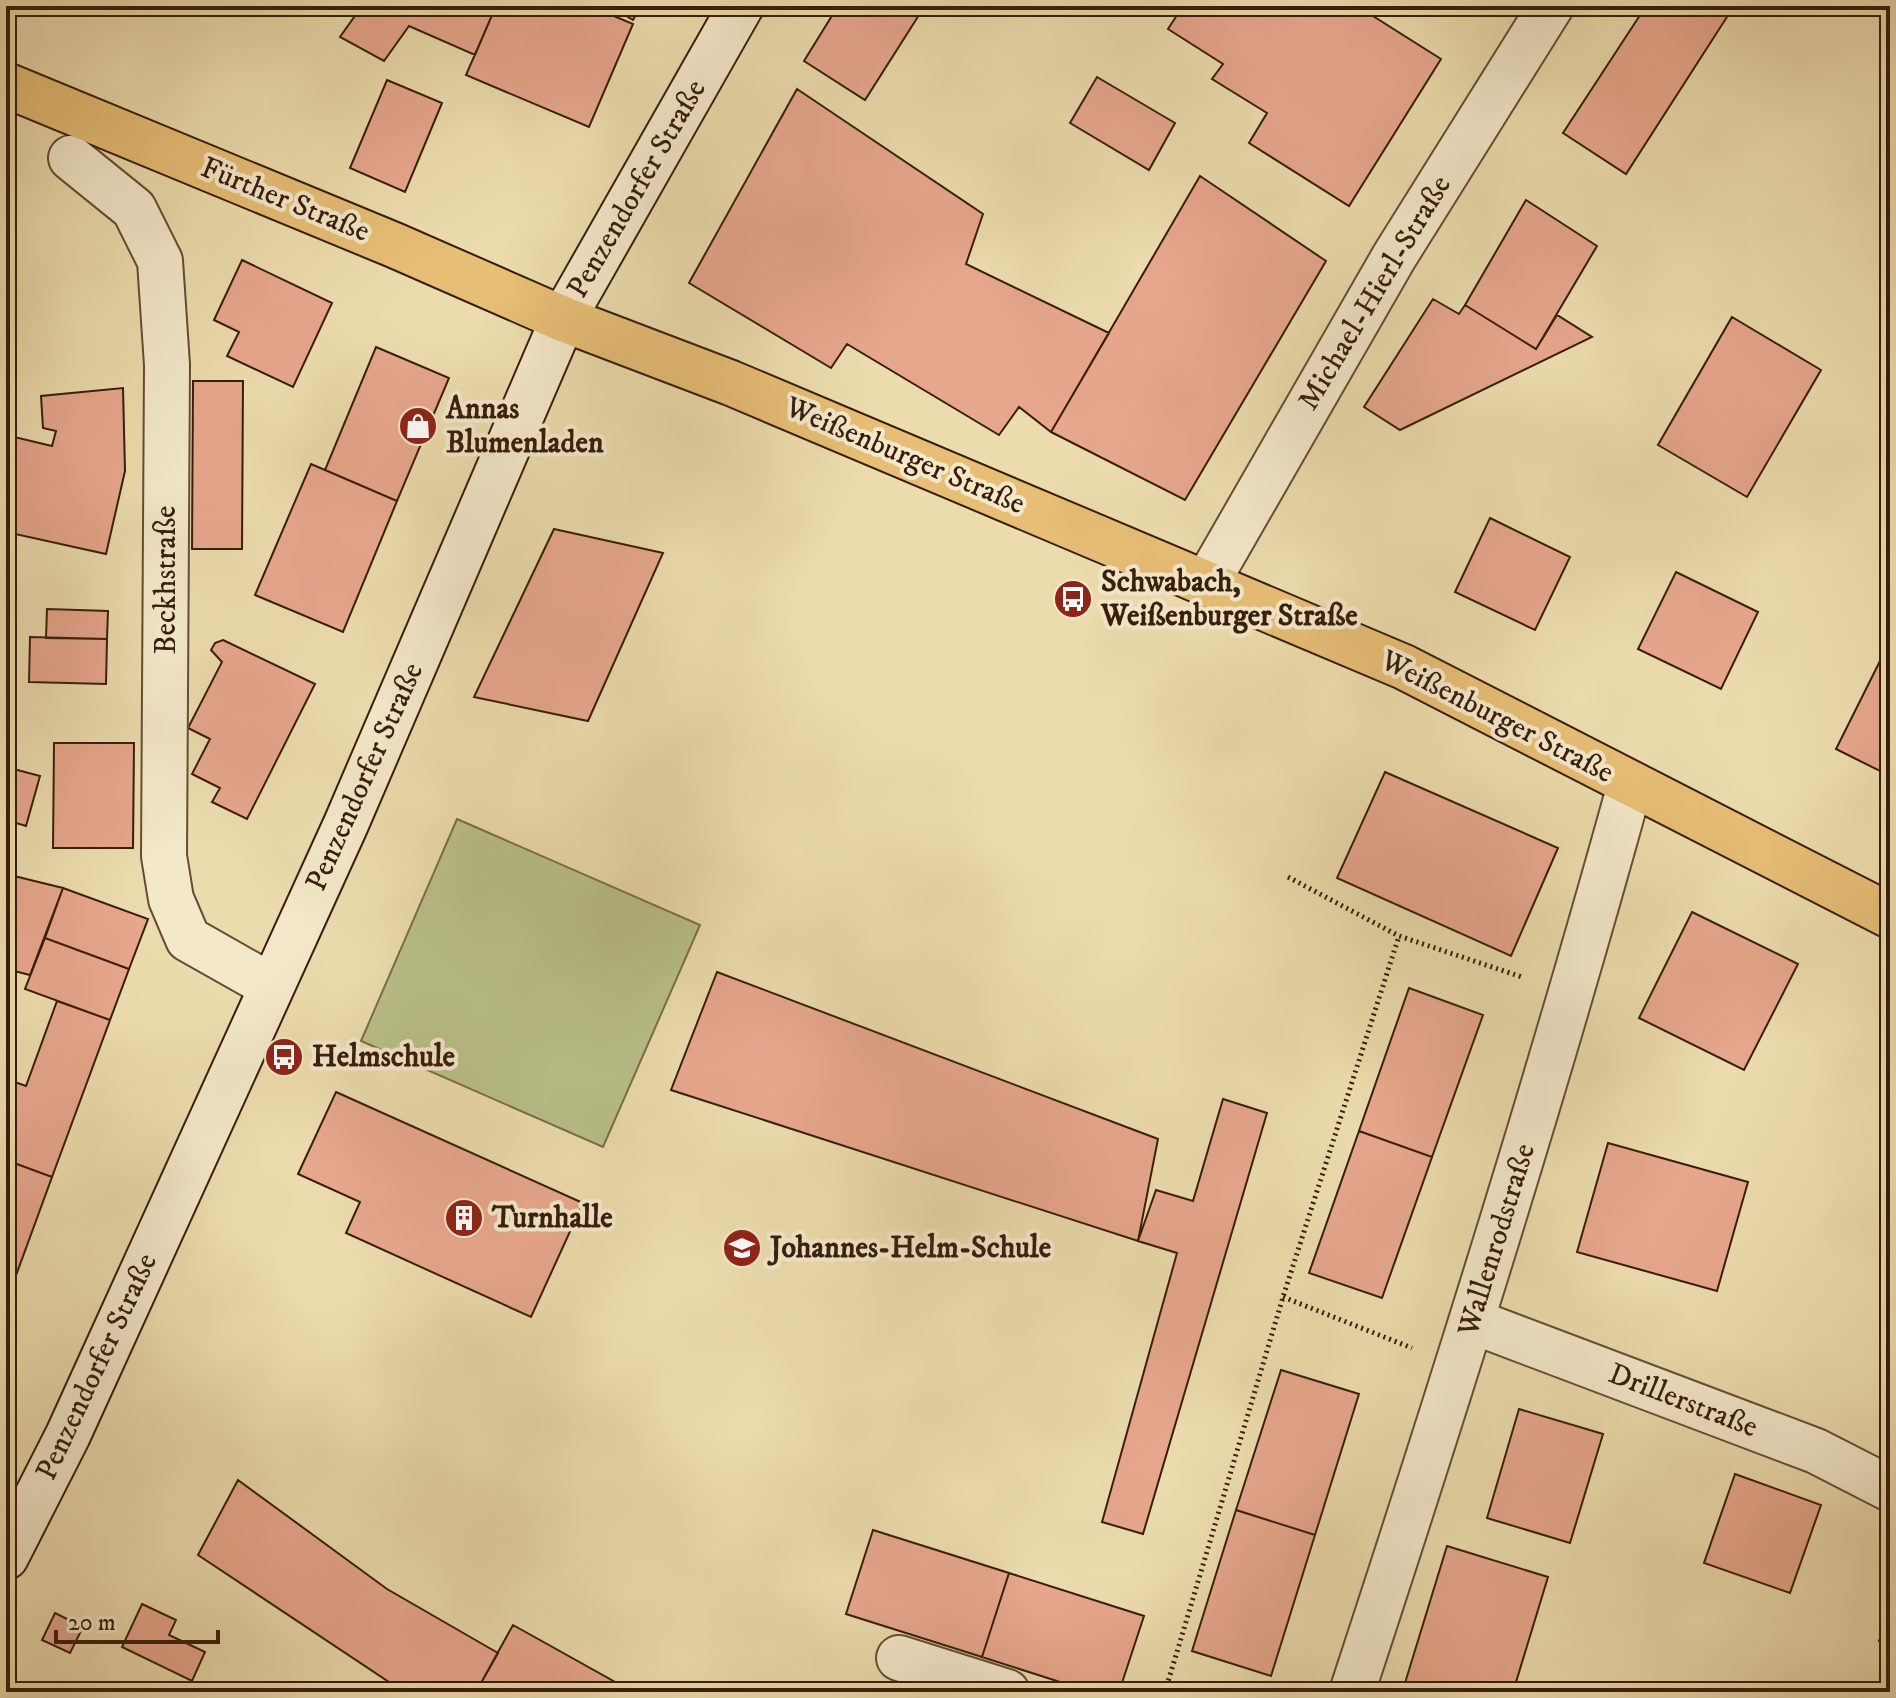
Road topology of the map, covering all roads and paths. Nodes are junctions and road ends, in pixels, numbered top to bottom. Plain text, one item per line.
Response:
1 (741, 6) edge
2 (1551, 6) edge
3 (6, 85) edge
4 (71, 158) dead end
5 (563, 319) junction
6 (1206, 584) junction
7 (1630, 785) junction
8 (1288, 877) dead end
9 (1890, 916) edge
10 (1399, 936) junction
11 (271, 986) junction
12 (1573, 994) junction
13 (1283, 1297) junction
14 (1472, 1321) junction
15 (1459, 1367) junction
16 (1890, 1489) edge
17 (6, 1557) edge
18 (899, 1658) dead end
19 (1007, 1692) edge
20 (1165, 1692) edge
21 (1352, 1692) edge

1 - 5 street, Penzendorfer Straße
2 - 6 street, Michael-Hierl-Straße
3 - 5 main road, Fürther Straße
4 - 11 street, Beckhstraße
5 - 6 main road, Weißenburger Straße
5 - 11 street, Penzendorfer Straße
6 - 7 main road, Weißenburger Straße
7 - 9 main road, Weißenburger Straße
7 - 12 street, Wallenrodstraße
8 - 10 path
10 - 12 path
10 - 13 path
11 - 17 street, Penzendorfer Straße
12 - 14 street, Wallenrodstraße
13 - 15 path
13 - 20 path
14 - 15 street, Wallenrodstraße
14 - 16 street, Drillerstraße
15 - 21 street, Wallenrodstraße
18 - 19 street

